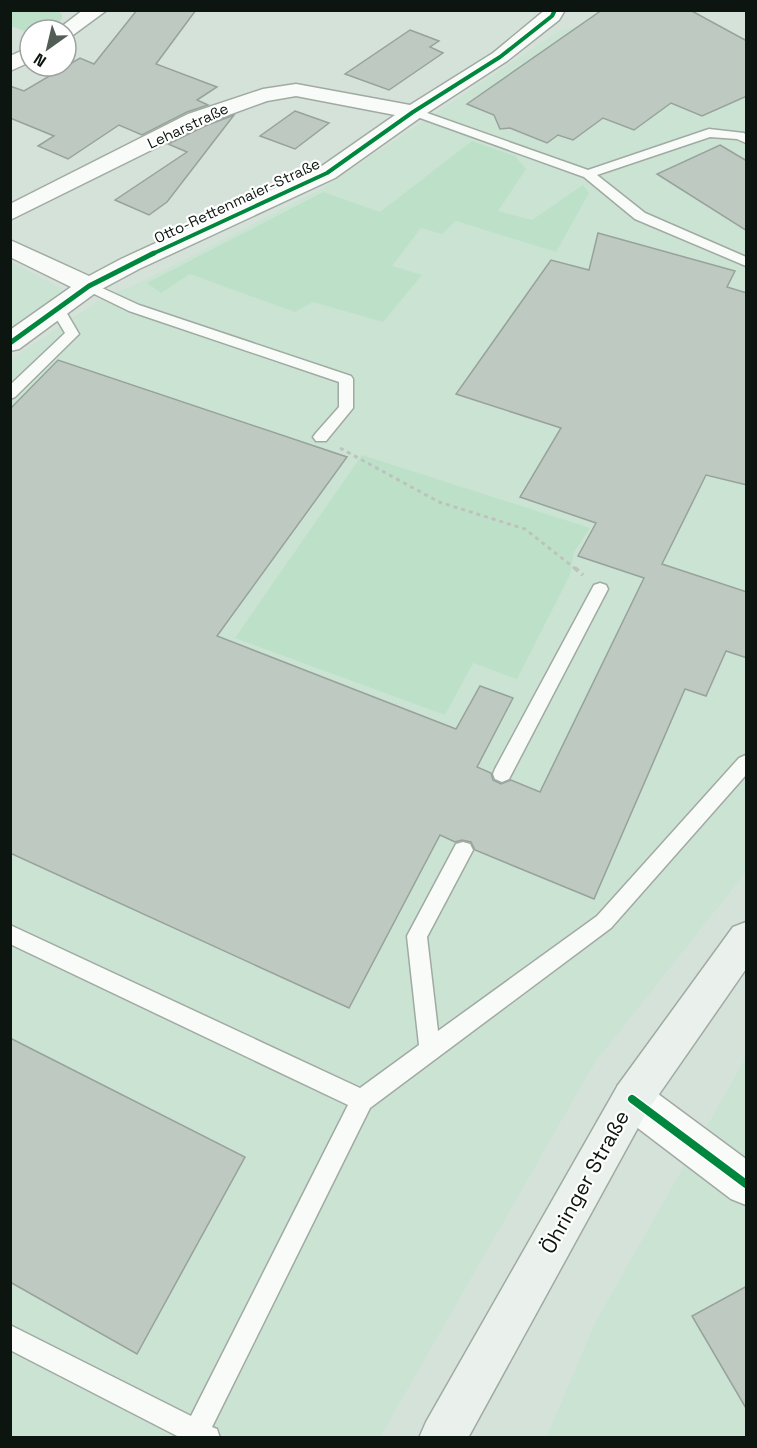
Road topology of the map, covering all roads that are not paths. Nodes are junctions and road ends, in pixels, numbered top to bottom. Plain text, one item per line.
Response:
1 (97, 10) edge
2 (555, 10) edge
3 (78, 23) edge
4 (413, 112) junction
5 (747, 140) edge
6 (588, 174) junction
7 (10, 213) edge
8 (10, 247) edge
9 (747, 262) edge
10 (89, 286) junction
11 (57, 308) junction
12 (10, 343) edge
13 (10, 394) edge
14 (321, 437) road end
15 (600, 588) road end
16 (747, 763) edge
17 (502, 774) dead end
18 (462, 850) dead end
19 (10, 934) edge
20 (747, 939) edge
21 (430, 1050) junction
22 (632, 1099) junction
23 (362, 1100) junction
24 (747, 1184) edge
25 (10, 1337) edge
26 (202, 1435) edge
27 (442, 1437) edge

1 - 3 street
2 - 4 street, Otto-Rettenmaier-Straße
4 - 6 lane
4 - 7 street, Leharstraße
4 - 10 street, Otto-Rettenmaier-Straße
5 - 6 lane
6 - 9 lane
8 - 10 street
10 - 11 street, Otto-Rettenmaier-Straße
10 - 14 lane
11 - 12 street, Otto-Rettenmaier-Straße
11 - 13 lane
15 - 17 lane
16 - 21 lane
18 - 21 lane
19 - 23 lane
20 - 22 main road, Öhringer Straße
21 - 23 lane
22 - 24 street
22 - 27 main road, Öhringer Straße
23 - 26 lane
25 - 26 lane

